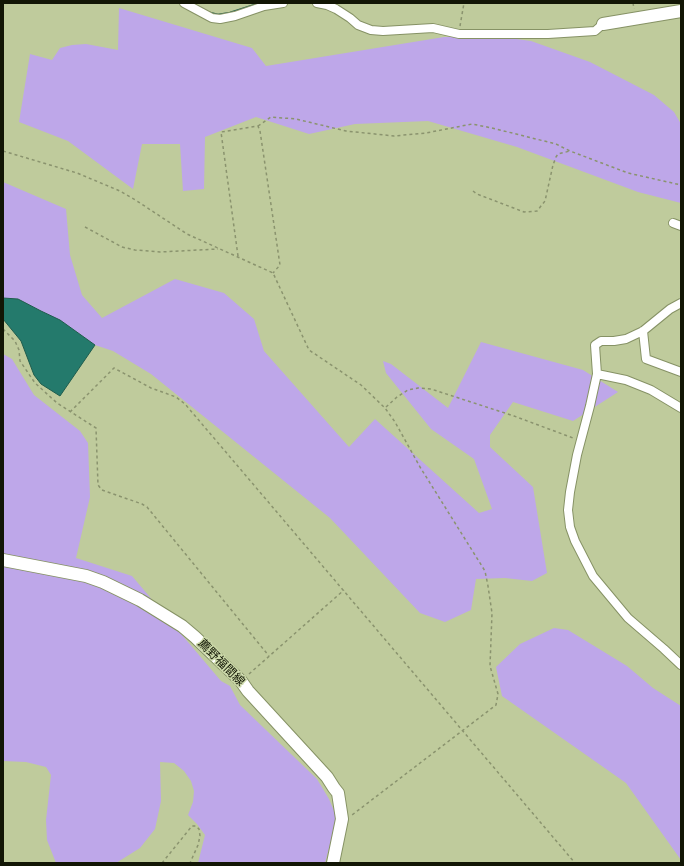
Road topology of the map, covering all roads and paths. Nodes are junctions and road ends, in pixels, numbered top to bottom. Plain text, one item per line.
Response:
1 (184, 3) edge
2 (283, 3) edge
3 (317, 3) edge
4 (464, 3) edge
5 (681, 11) edge
6 (603, 24) joint
7 (459, 34) junction
8 (258, 126) junction
9 (3, 151) edge
10 (570, 151) junction
11 (681, 185) edge
12 (473, 191) dead end
13 (85, 227) dead end
14 (220, 249) junction
15 (238, 257) junction
16 (273, 274) junction
17 (681, 303) edge
18 (3, 328) edge
19 (643, 331) junction
20 (681, 372) edge
21 (596, 374) junction
22 (385, 408) junction
23 (681, 408) edge
24 (70, 412) junction
25 (581, 440) junction
26 (3, 560) edge
27 (344, 590) junction
28 (269, 656) junction
29 (681, 665) edge
30 (241, 681) junction
31 (464, 731) junction
32 (342, 819) junction
33 (162, 863) edge
34 (190, 863) edge
35 (333, 863) edge
36 (575, 863) edge

1 - 2 street
3 - 7 street
4 - 7 path
5 - 6 main road
6 - 7 street
8 - 10 path
8 - 15 path
8 - 16 path
9 - 14 path
10 - 11 path
10 - 12 path
13 - 14 path
14 - 15 path
15 - 16 path
16 - 22 path
17 - 19 street
18 - 24 path
19 - 20 street
19 - 21 street
21 - 23 street
21 - 25 street
22 - 25 path
22 - 31 path
24 - 27 path
24 - 28 path
25 - 29 street
26 - 30 main road, 薦野福間線
27 - 28 path
27 - 31 path
28 - 30 path
30 - 32 main road, 薦野福間線
31 - 32 path
31 - 36 path
32 - 35 main road, 薦野福間線
33 - 34 path

